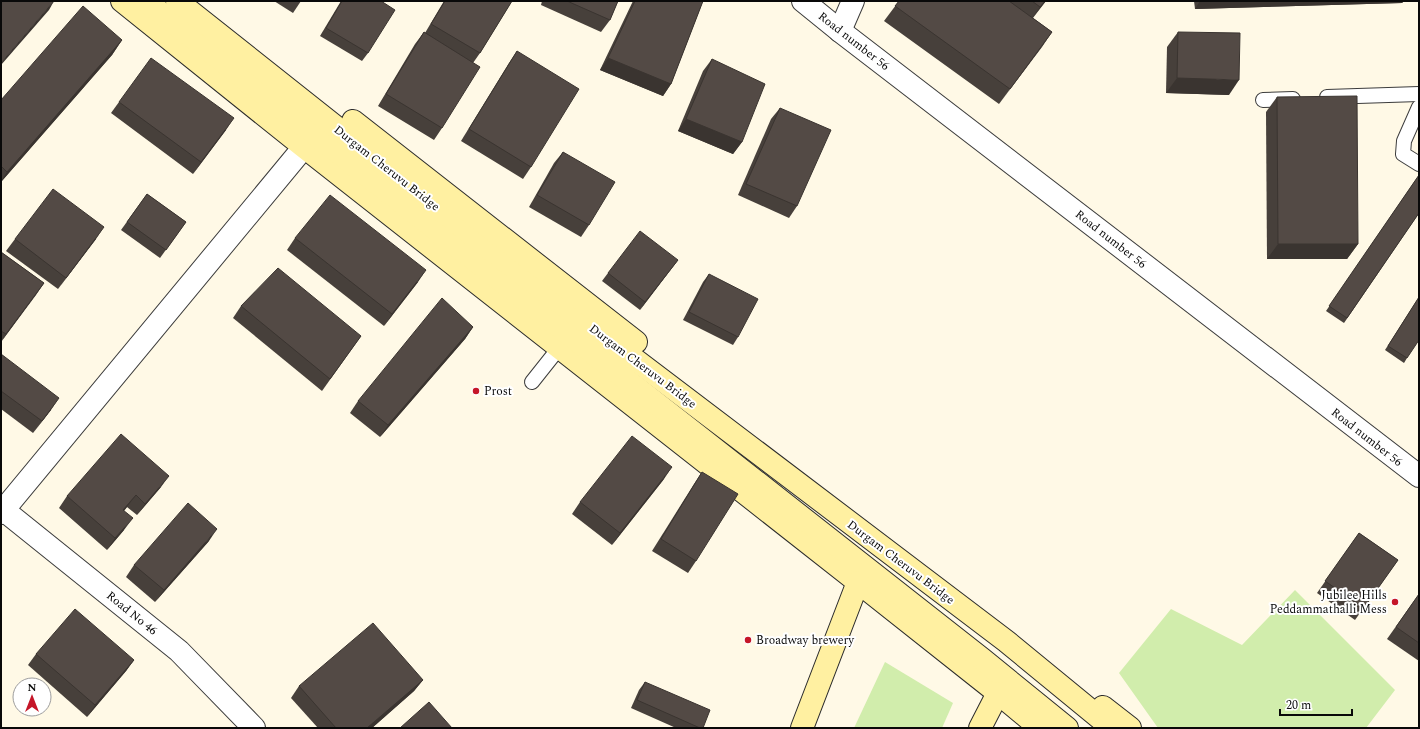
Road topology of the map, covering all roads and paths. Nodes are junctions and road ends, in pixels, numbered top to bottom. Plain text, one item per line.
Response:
1 (122, 1) edge
2 (146, 1) edge
3 (177, 1) edge
4 (199, 1) edge
5 (803, 1) edge
6 (853, 1) edge
7 (840, 31) junction
8 (1419, 94) edge
9 (1263, 100) dead end
10 (1419, 107) edge
11 (304, 147) junction
12 (1419, 164) edge
13 (559, 348) junction
14 (532, 382) dead end
15 (1419, 476) edge
16 (2, 511) edge
17 (858, 582) junction
18 (998, 693) junction
19 (254, 728) edge
20 (802, 728) edge
21 (980, 728) edge
22 (1040, 728) edge
23 (1067, 728) edge
24 (1112, 728) edge
25 (1130, 728) edge

1 - 11 main road
2 - 23 main road, Durgam Cheruvu Bridge
3 - 24 main road, Durgam Cheruvu Bridge
4 - 25 main road
5 - 7 street, Road number 56
6 - 7 street
7 - 15 street, Road number 56
8 - 9 lane
10 - 12 lane
11 - 13 main road
11 - 16 street
13 - 14 lane
13 - 17 main road
16 - 19 street, Road No 46
17 - 18 main road
17 - 20 main road
18 - 21 main road
18 - 22 main road

